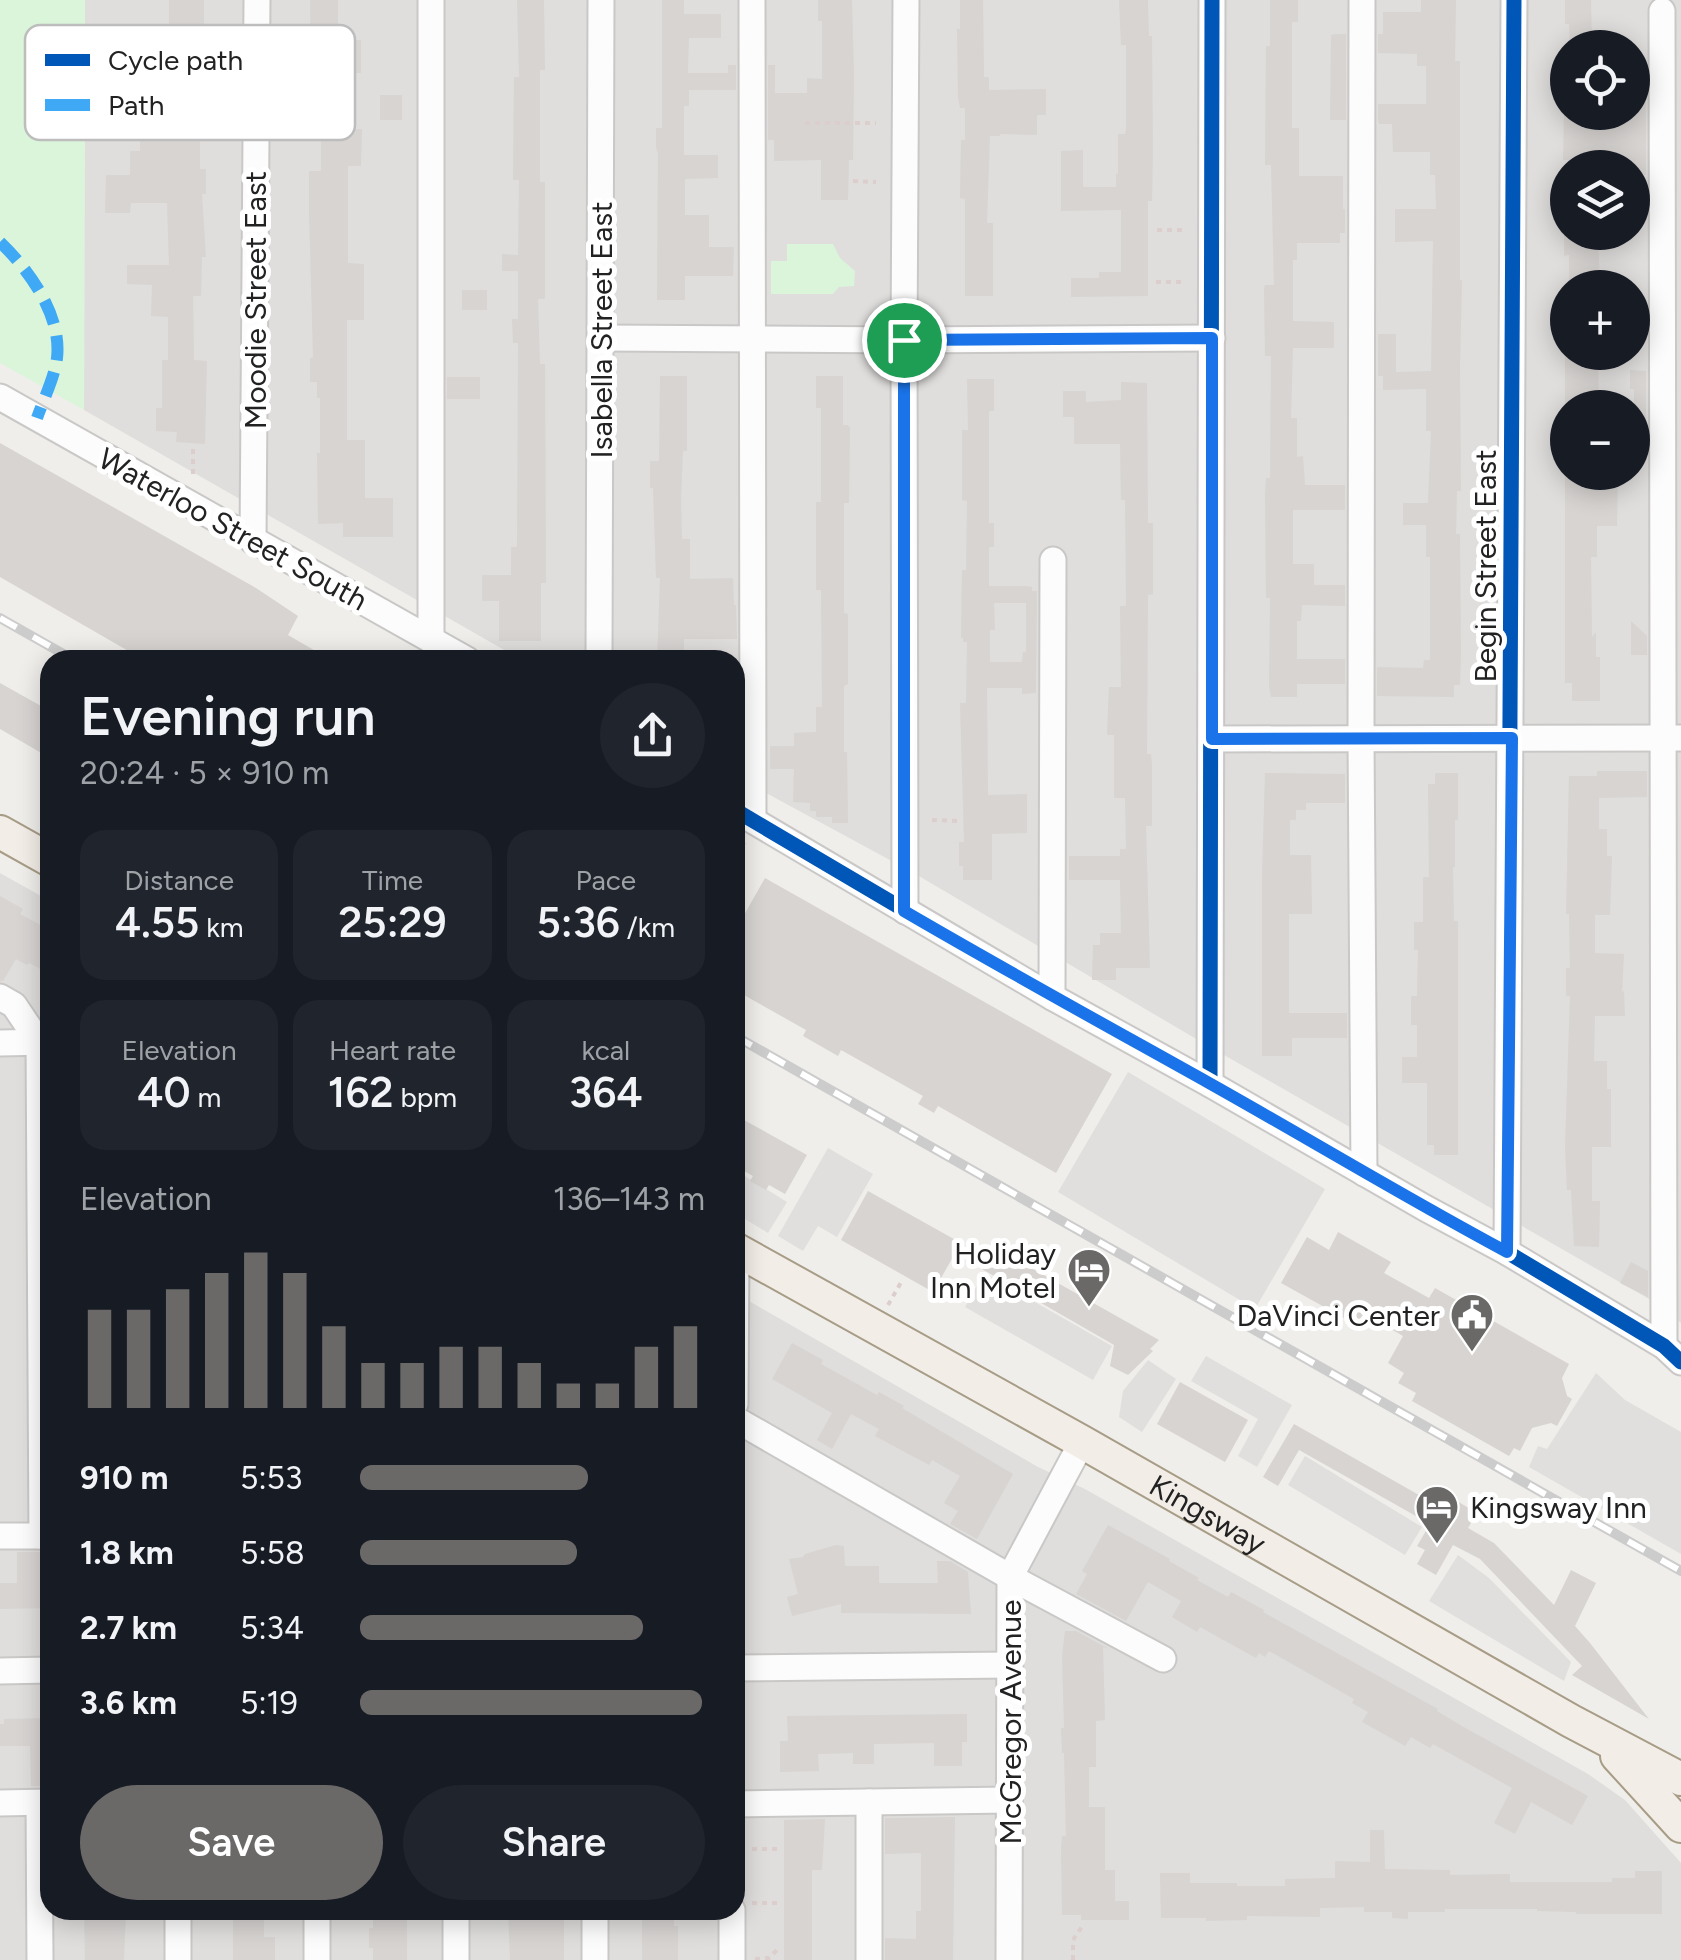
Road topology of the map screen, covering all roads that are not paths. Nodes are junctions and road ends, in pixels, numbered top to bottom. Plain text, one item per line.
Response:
1 (257, 0) edge
2 (431, 0) edge
3 (601, 0) edge
4 (752, 0) edge
5 (906, 0) edge
6 (1212, 0) edge
7 (1362, 0) edge
8 (1514, 0) edge
9 (1662, 10) dead end
10 (257, 25) edge
11 (256, 140) edge
12 (602, 338) junction
13 (1212, 338) junction
14 (754, 339) junction
15 (904, 340) junction
16 (0, 397) edge
17 (252, 541) junction
18 (1053, 560) dead end
19 (431, 640) junction
20 (449, 650) edge
21 (599, 650) edge
22 (1361, 738) junction
23 (1512, 738) junction
24 (1672, 738) edge
25 (1212, 739) junction
26 (745, 767) edge
27 (745, 816) edge
28 (0, 832) edge
29 (40, 854) edge
30 (904, 911) junction
31 (0, 997) edge
32 (1052, 997) junction
33 (40, 1037) edge
34 (40, 1042) edge
35 (0, 1043) edge
36 (1210, 1084) junction
37 (1364, 1173) junction
38 (1507, 1252) junction
39 (745, 1254) edge
40 (1672, 1354) edge
41 (745, 1425) edge
42 (1082, 1442) junction
43 (0, 1536) edge
44 (40, 1536) edge
45 (1010, 1577) junction
46 (1163, 1659) dead end
47 (1009, 1666) junction
48 (745, 1668) edge
49 (0, 1670) edge
50 (40, 1670) edge
51 (1601, 1738) junction
52 (1681, 1775) edge
53 (1009, 1800) junction
54 (40, 1802) edge
55 (869, 1802) junction
56 (0, 1803) edge
57 (745, 1804) edge
58 (1681, 1826) edge
59 (41, 1920) edge
60 (178, 1920) edge
61 (317, 1920) edge
62 (456, 1920) edge
63 (595, 1920) edge
64 (739, 1920) edge
65 (40, 1960) edge
66 (178, 1960) edge
67 (317, 1960) edge
68 (456, 1960) edge
69 (596, 1960) edge
70 (732, 1960) edge
71 (870, 1960) edge
72 (1009, 1960) edge

1 - 10 street, Moodie Street East
2 - 19 street
3 - 12 street, Isabella Street East
4 - 14 street
5 - 15 street
6 - 13 street
7 - 22 street
8 - 23 street, Begin Street East
9 - 24 street
11 - 17 street, Moodie Street East
12 - 14 street
12 - 21 street, Isabella Street East
13 - 15 street
13 - 25 street
14 - 15 street
14 - 26 street
15 - 30 street
16 - 17 street, Waterloo Street South
17 - 19 street, Waterloo Street South
18 - 32 street
19 - 20 street, Waterloo Street South
22 - 23 street
22 - 25 street
22 - 37 street
23 - 24 street
23 - 38 street, Begin Street East
24 - 40 street
25 - 36 street
27 - 30 street
28 - 29 main road
30 - 32 street
31 - 33 street
32 - 36 street
34 - 35 street
36 - 37 street
37 - 38 street
38 - 40 street
39 - 42 main road, Kingsway
41 - 45 street
42 - 45 street, McGregor Avenue
42 - 51 main road, Kingsway
43 - 44 street
45 - 46 street
45 - 47 street, McGregor Avenue
47 - 48 street
47 - 53 street, McGregor Avenue
49 - 50 street
51 - 52 main road
51 - 58 main road
53 - 55 street
53 - 72 street, McGregor Avenue
54 - 56 street
55 - 57 street
55 - 71 street
59 - 65 street
60 - 66 street
61 - 67 street
62 - 68 street
63 - 69 street
64 - 70 street

